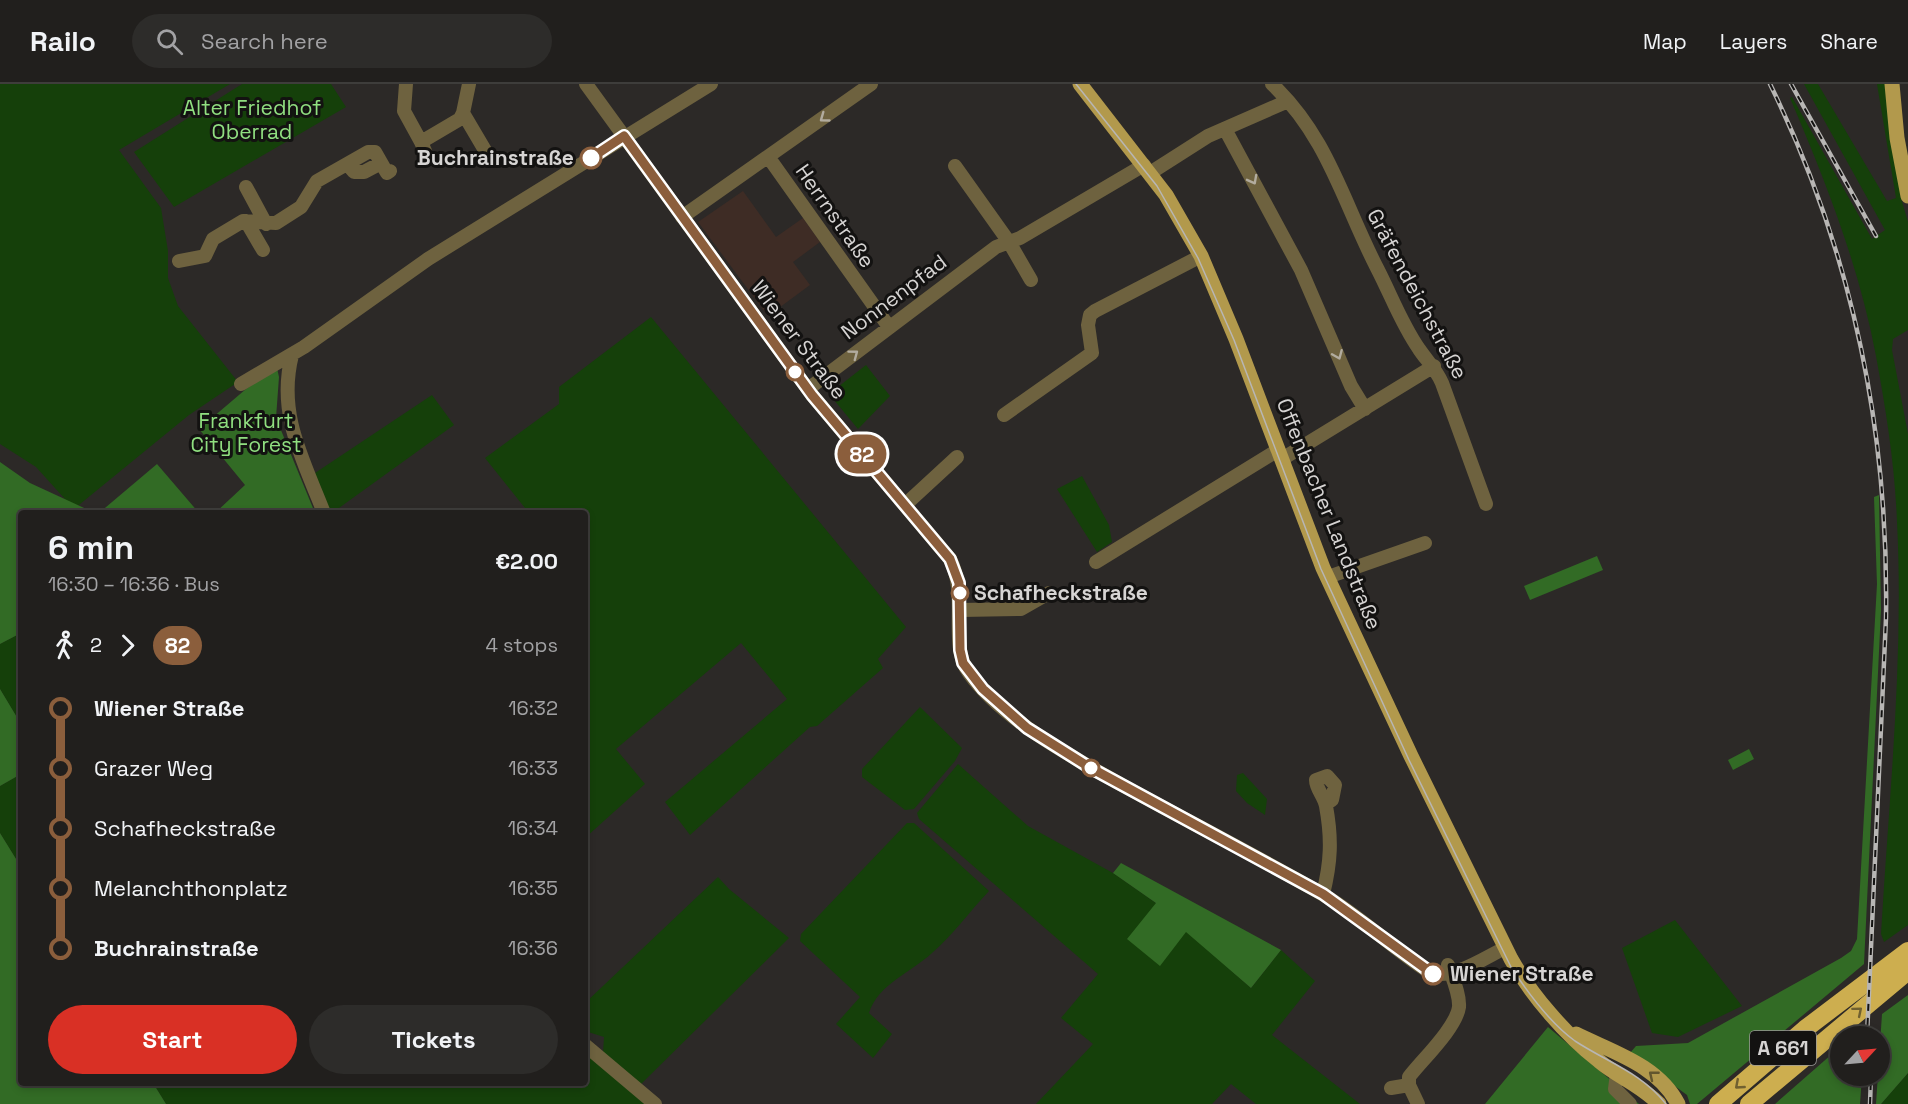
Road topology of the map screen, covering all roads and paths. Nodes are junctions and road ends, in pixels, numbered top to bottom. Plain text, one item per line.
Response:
1 (406, 84) edge
2 (469, 84) edge
3 (586, 84) edge
4 (711, 84) edge
5 (871, 84) edge
6 (1080, 84) edge
7 (1272, 84) edge
8 (1892, 84) edge
9 (1901, 84) edge
10 (1288, 101) junction
11 (463, 113) junction
12 (1225, 129) junction
13 (624, 136) junction
14 (1908, 144) edge
15 (486, 152) dead end
16 (769, 158) junction
17 (956, 166) dead end
18 (386, 167) dead end
19 (1147, 169) junction
20 (246, 188) dead end
21 (1908, 196) edge
22 (682, 216) junction
23 (246, 221) junction
24 (266, 224) junction
25 (1008, 242) junction
26 (263, 250) dead end
27 (1201, 256) junction
28 (179, 261) dead end
29 (1031, 280) dead end
30 (889, 327) junction
31 (292, 355) junction
32 (1434, 366) junction
33 (241, 384) dead end
34 (808, 389) junction
35 (1365, 409) junction
36 (1004, 415) dead end
37 (1280, 454) junction
38 (957, 457) dead end
39 (906, 504) junction
40 (1486, 504) dead end
41 (323, 510) edge
42 (1425, 543) dead end
43 (1096, 562) dead end
44 (1328, 577) junction
45 (1049, 594) dead end
46 (961, 610) junction
47 (1326, 803) dead end
48 (1323, 894) junction
49 (1503, 944) junction
50 (1908, 945) edge
51 (1908, 951) edge
52 (1449, 969) junction
53 (1898, 975) edge
54 (1566, 1029) junction
55 (588, 1048) edge
56 (1617, 1073) junction
57 (1409, 1085) junction
58 (1391, 1088) dead end
59 (655, 1104) edge
60 (1419, 1104) edge
61 (1630, 1104) edge
62 (1659, 1104) edge
63 (1678, 1104) edge
64 (1718, 1104) edge
65 (1749, 1104) edge

1 - 11 street
2 - 11 street
3 - 13 street, Wiener Straße
4 - 13 street
5 -> 16 street
6 - 19 main road, Offenbacher Landstraße
7 - 10 street, Gräfendeichstraße
8 - 21 main road
9 - 14 main road
10 - 12 street, Nonnenpfad
10 - 32 street, Gräfendeichstraße
11 - 15 street
12 - 19 street, Nonnenpfad
12 -> 35 street
13 - 22 street, Wiener Straße
13 - 31 street
16 - 22 street
16 - 30 street, Herrnstraße
17 - 25 street
18 - 24 street
19 - 25 street, Nonnenpfad
19 - 27 main road, Offenbacher Landstraße
20 - 24 street
22 - 34 street, Wiener Straße
23 - 24 street
23 - 26 street
23 - 28 street
25 - 29 street
25 - 30 street, Nonnenpfad
27 - 36 street
27 - 37 main road, Offenbacher Landstraße
34 -> 30 street, Nonnenpfad
31 - 33 street
31 - 41 street
32 - 35 street
32 - 40 street, Gräfendeichstraße
34 - 39 street, Wiener Straße
35 - 37 street
37 - 43 street
37 - 44 main road, Offenbacher Landstraße
38 - 39 street
39 - 46 street, Wiener Straße
42 - 44 street
44 - 49 main road, Offenbacher Landstraße
45 - 46 street
46 - 48 street, Wiener Straße
47 - 48 street
48 - 52 street, Wiener Straße
49 - 52 street, Wiener Straße
49 - 54 main road, Offenbacher Landstraße
50 - 53 highway, A 661
51 - 53 highway, A 661
52 - 57 street
53 -> 64 highway, A 661
65 -> 53 highway, A 661
54 - 56 main road, Offenbacher Landstraße
63 -> 54 main road, Offenbacher Landstraße
55 - 59 street
56 - 61 street
56 - 62 main road, Offenbacher Landstraße
57 - 58 street
57 - 60 street

